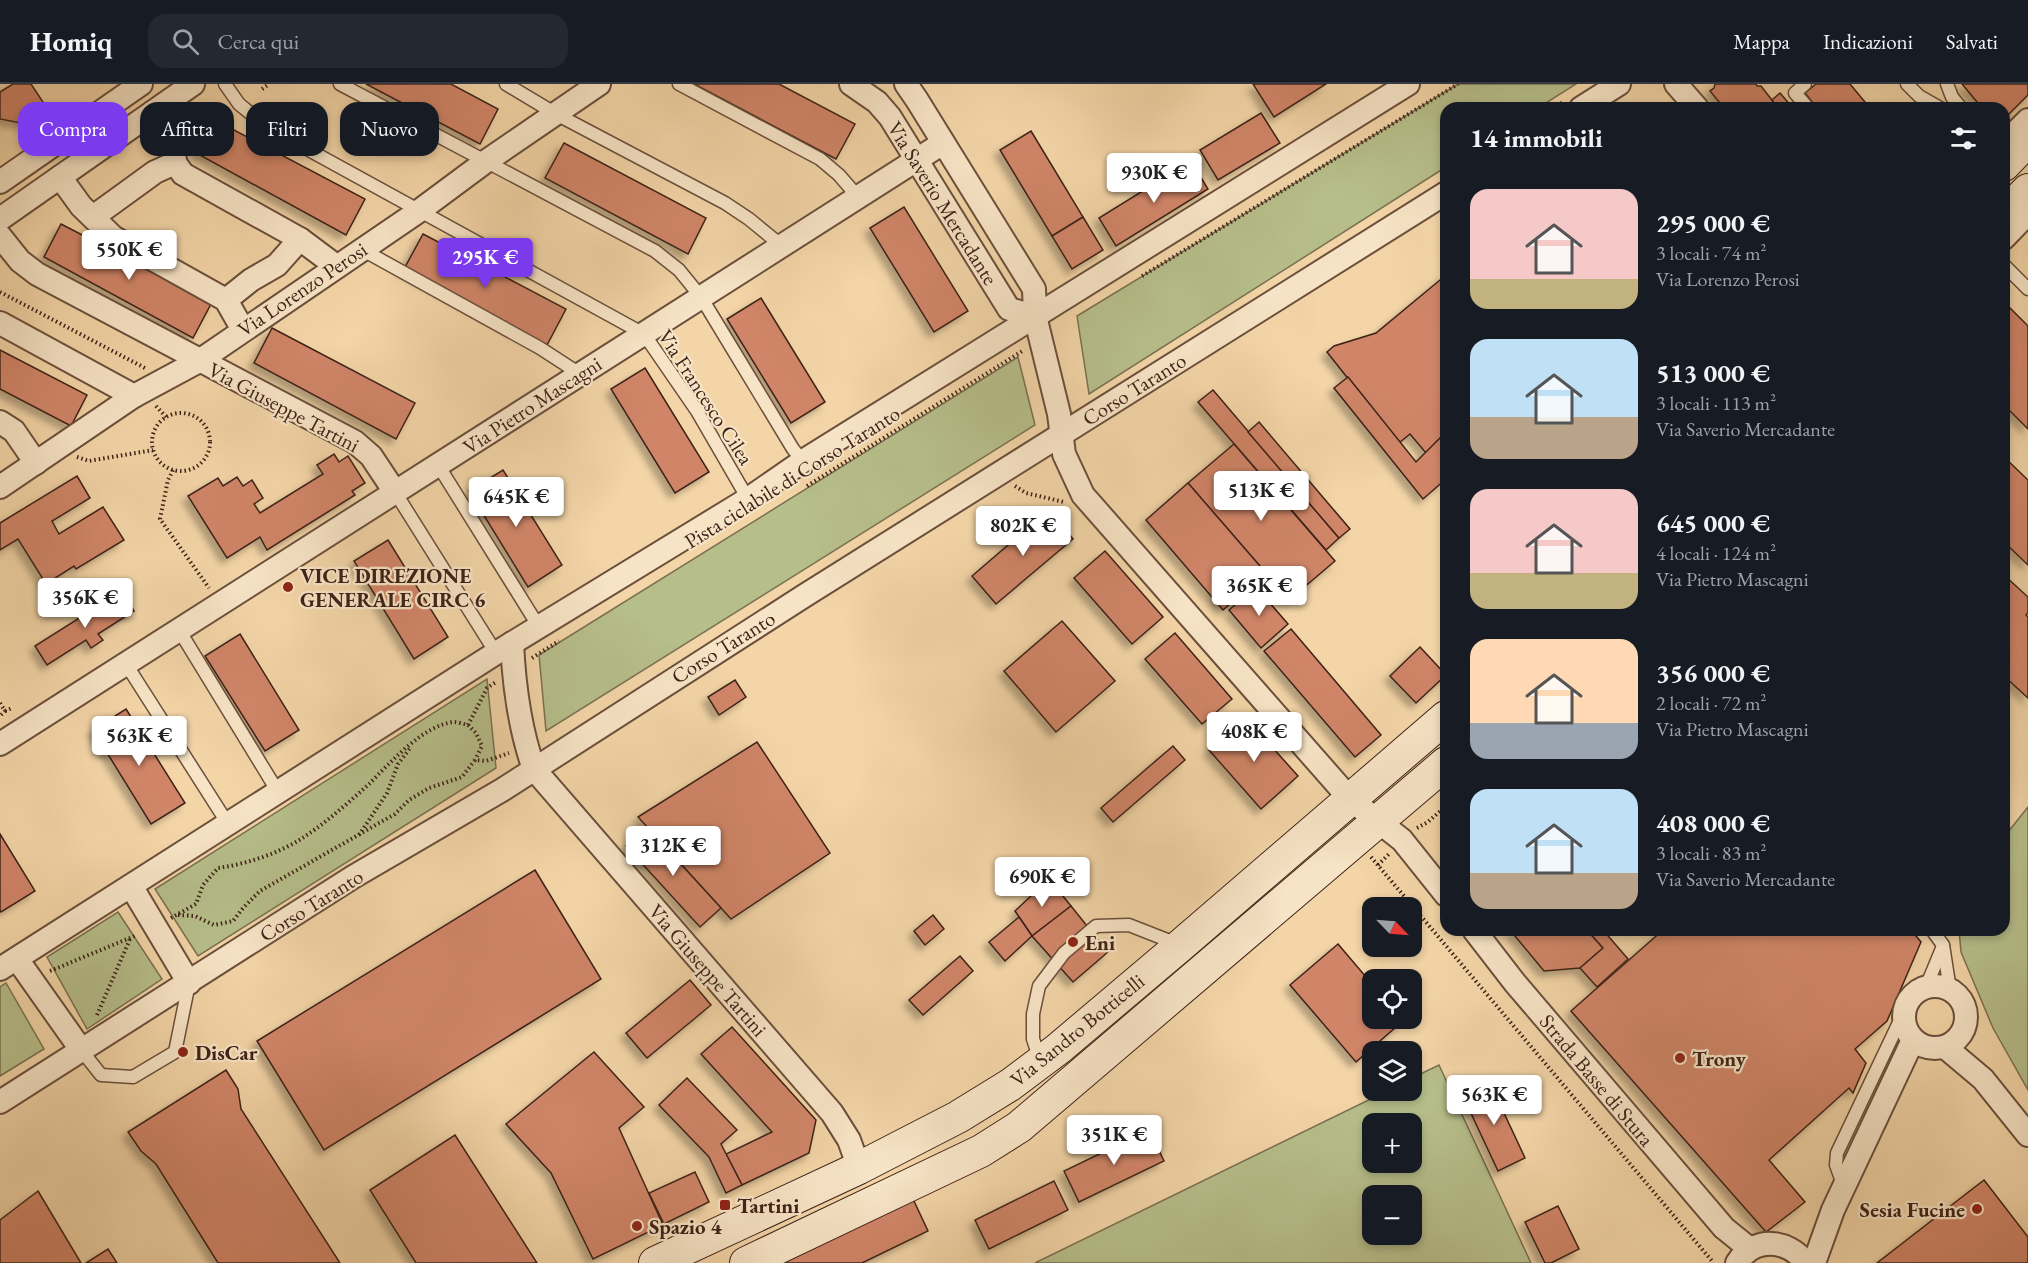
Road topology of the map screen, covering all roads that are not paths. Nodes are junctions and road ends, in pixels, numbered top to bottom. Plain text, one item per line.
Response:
1 (141, 84) edge
2 (193, 84) edge
3 (225, 84) edge
4 (340, 84) edge
5 (506, 84) edge
6 (599, 84) edge
7 (679, 84) edge
8 (850, 84) edge
9 (906, 84) edge
10 (1408, 84) edge
11 (1619, 84) edge
12 (1676, 84) edge
13 (1805, 84) edge
14 (1907, 84) edge
15 (1947, 84) edge
16 (167, 102) edge
17 (1590, 102) edge
18 (1692, 102) edge
19 (1803, 102) edge
20 (1930, 102) edge
21 (1956, 102) edge
22 (556, 114) junction
23 (2028, 120) edge
24 (140, 121) edge
25 (2010, 138) edge
26 (2028, 140) edge
27 (943, 143) junction
28 (171, 156) edge
29 (175, 156) edge
30 (918, 159) junction
31 (2010, 159) edge
32 (485, 162) junction
33 (3, 176) edge
34 (60, 177) junction
35 (2028, 190) edge
36 (858, 197) junction
37 (1440, 197) edge
38 (27, 201) junction
39 (2010, 208) edge
40 (419, 211) junction
41 (87, 212) junction
42 (2028, 213) edge
43 (0, 219) edge
44 (2010, 232) edge
45 (0, 236) edge
46 (300, 239) junction
47 (782, 246) junction
48 (361, 249) junction
49 (336, 266) junction
50 (2010, 271) edge
51 (2028, 289) edge
52 (701, 297) junction
53 (234, 314) junction
54 (1035, 316) junction
55 (0, 323) edge
56 (644, 334) junction
57 (199, 361) junction
58 (580, 374) junction
59 (134, 396) junction
60 (5, 432) edge
61 (1060, 435) junction
62 (803, 461) junction
63 (36, 463) junction
64 (438, 465) junction
65 (0, 487) edge
66 (395, 492) junction
67 (748, 499) junction
68 (539, 627) junction
69 (179, 630) junction
70 (504, 648) junction
71 (126, 664) junction
72 (1440, 722) edge
73 (0, 744) edge
74 (1440, 768) edge
75 (534, 769) junction
76 (278, 792) junction
77 (1350, 799) junction
78 (1378, 821) junction
79 (228, 824) junction
80 (131, 886) junction
81 (1440, 887) edge
82 (1479, 936) edge
83 (1936, 936) edge
84 (1181, 945) junction
85 (1943, 945) junction
86 (6, 962) edge
87 (189, 983) junction
88 (1926, 987) junction
89 (1950, 990) junction
90 (1904, 1012) junction
91 (1963, 1031) junction
92 (1913, 1040) junction
93 (1945, 1047) junction
94 (82, 1051) junction
95 (1041, 1062) junction
96 (1983, 1079) junction
97 (0, 1102) edge
98 (2028, 1135) edge
99 (859, 1168) junction
100 (1844, 1187) junction
101 (1829, 1219) junction
102 (1798, 1255) edge
103 (1739, 1258) edge
104 (655, 1263) edge
105 (746, 1263) edge
106 (1814, 1263) edge

1 - 33 street
2 - 16 street
3 - 40 lane, Via Francesco Cilea
4 - 32 lane
5 - 22 lane
6 - 22 street, Via Lorenzo Perosi
7 - 36 lane
8 - 30 street, Via Saverio Mercadante
9 - 27 street, Via Saverio Mercadante
10 - 54 street
11 - 17 street
12 - 18 street
13 - 19 lane
14 - 20 lane
15 - 21 lane
22 - 32 street, Via Lorenzo Perosi
22 - 47 lane
23 - 25 street
24 - 34 street
26 - 31 main road
27 - 30 street, Via Pietro Mascagni
27 - 54 street, Via Saverio Mercadante
28 - 41 street
29 - 46 street
30 - 36 street, Via Pietro Mascagni
30 - 54 street, Via Saverio Mercadante
32 - 40 street, Via Lorenzo Perosi
32 - 52 lane
33 - 38 street
34 - 38 street
34 - 41 street
35 - 39 main road
36 - 47 street, Via Pietro Mascagni
37 - 61 street, Corso Taranto
38 - 43 street
40 - 48 street, Via Lorenzo Perosi
40 - 56 lane, Via Francesco Cilea
41 - 53 street
42 - 44 street
45 - 57 street, Via Giuseppe Tartini
46 - 49 street
46 - 53 street
47 - 52 street, Via Pietro Mascagni
48 - 49 street, Via Lorenzo Perosi
48 - 58 lane
49 - 53 street, Via Lorenzo Perosi
50 - 51 lane
52 - 56 street, Via Pietro Mascagni
52 - 62 lane
53 - 57 street, Via Lorenzo Perosi
54 - 61 street, Via Saverio Mercadante
54 - 62 street
55 - 59 street
56 - 58 street, Via Pietro Mascagni
56 - 67 lane, Via Francesco Cilea
57 - 59 street, Via Lorenzo Perosi
57 - 66 street, Via Giuseppe Tartini
58 - 64 street, Via Pietro Mascagni
59 - 63 street, Via Lorenzo Perosi
60 - 63 street
61 - 75 street, Corso Taranto
61 - 77 street, Via Saverio Mercadante
62 - 67 street
63 - 65 street, Via Lorenzo Perosi
64 - 66 street, Via Pietro Mascagni
64 - 68 lane
66 - 69 street, Via Pietro Mascagni
66 - 70 lane, Via Giuseppe Tartini
67 - 68 street
68 - 70 street
69 - 71 street, Via Pietro Mascagni
69 - 76 lane
70 - 75 street, Via Giuseppe Tartini
70 - 76 street
71 - 73 street, Via Pietro Mascagni
71 - 79 lane
72 - 77 main road, Via Sandro Botticelli
74 - 78 main road, Via Sandro Botticelli
75 - 87 street, Corso Taranto
75 - 99 street, Via Giuseppe Tartini
76 - 79 street
77 - 78 street
77 - 84 main road, Via Sandro Botticelli
78 - 81 street
78 - 105 main road, Via Sandro Botticelli
79 - 80 street
80 - 86 street
80 - 87 street
82 - 103 street, Strada Basse di Stura
83 - 85 lane
84 - 95 main road, Via Sandro Botticelli
84 - 95 lane
85 - 88 lane
85 - 89 lane
86 - 94 street
87 - 94 street, Corso Taranto
87 - 94 lane
88 - 89 street
88 - 90 street
89 - 91 street
90 - 92 street
90 - 100 lane
91 - 93 street
91 - 96 street
92 - 93 street
92 - 100 street
93 - 96 street
94 - 97 street, Corso Taranto
95 - 99 main road, Via Sandro Botticelli
96 - 98 street
99 - 104 main road, Via Sandro Botticelli
100 - 101 street
101 - 102 street
101 - 106 street
102 - 103 street

